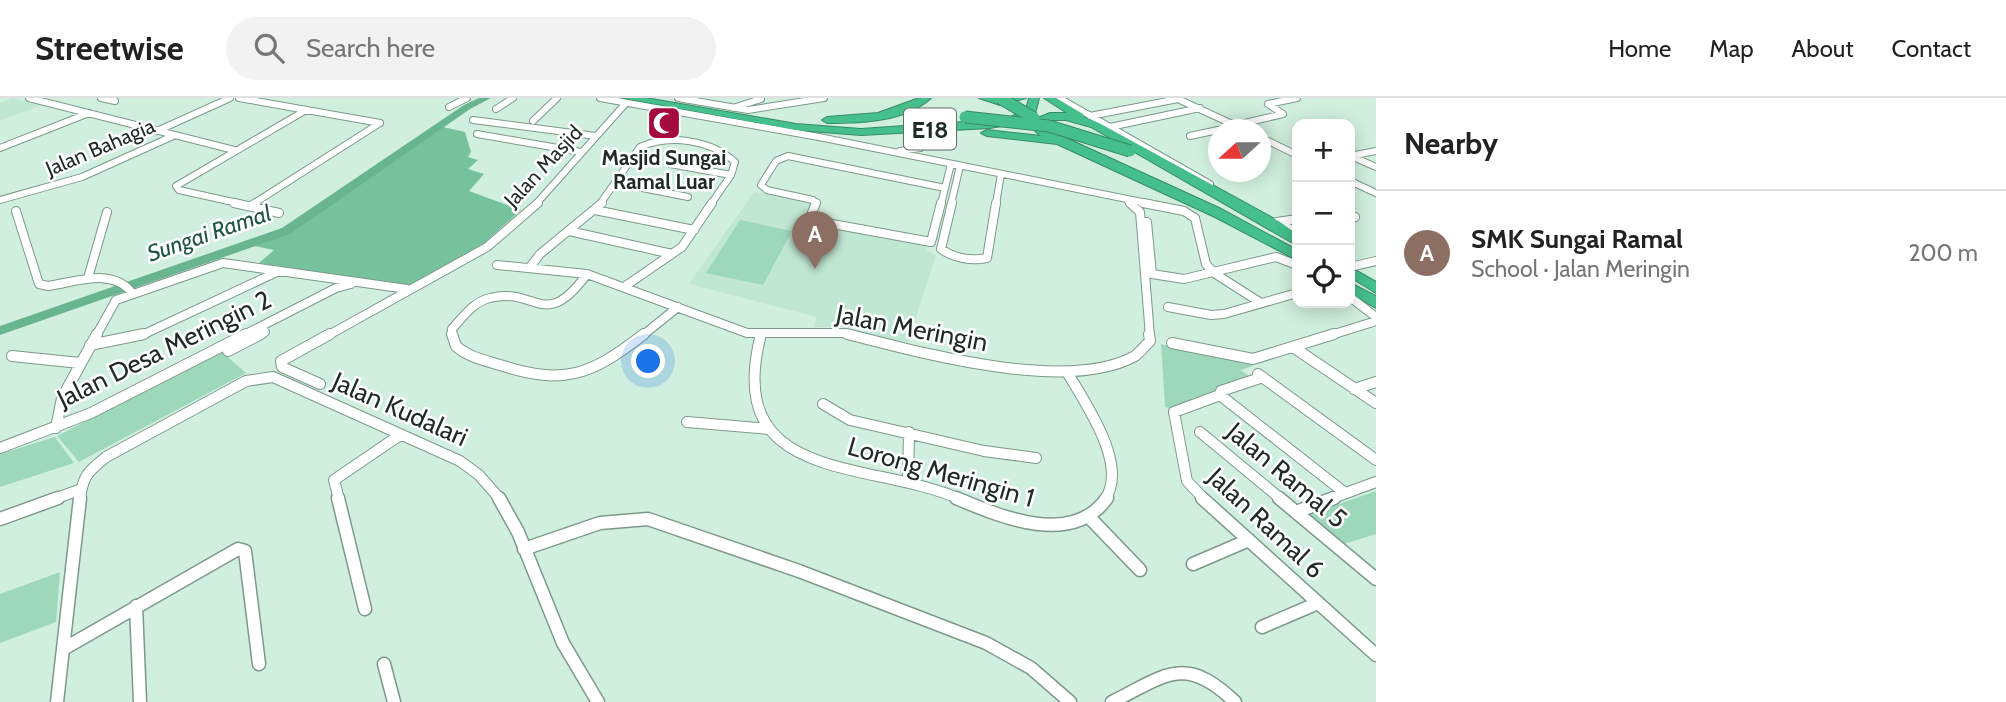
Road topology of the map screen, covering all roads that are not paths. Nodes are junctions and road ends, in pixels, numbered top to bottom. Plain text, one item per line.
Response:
1 (29, 98) edge
2 (73, 98) edge
3 (101, 98) edge
4 (230, 98) edge
5 (239, 98) edge
6 (467, 98) edge
7 (513, 98) edge
8 (557, 98) edge
9 (600, 98) edge
10 (683, 98) edge
11 (824, 98) edge
12 (926, 98) edge
13 (985, 98) edge
14 (1000, 98) edge
15 (1011, 98) edge
16 (1021, 98) edge
17 (1034, 98) edge
18 (1049, 98) edge
19 (1059, 98) edge
20 (1127, 98) edge
21 (1297, 98) edge
22 (648, 99) edge
23 (761, 99) edge
24 (627, 100) edge
25 (115, 101) dead end
26 (694, 101) junction
27 (57, 104) junction
28 (1142, 106) junction
29 (449, 107) dead end
30 (709, 108) junction
31 (1200, 108) junction
32 (496, 109) dead end
33 (306, 110) junction
34 (739, 110) junction
35 (89, 113) junction
36 (1223, 119) edge
37 (1262, 119) edge
38 (473, 120) dead end
39 (1092, 120) junction
40 (533, 121) dead end
41 (1110, 127) junction
42 (811, 128) junction
43 (157, 132) junction
44 (1208, 132) edge
45 (972, 133) junction
46 (477, 134) dead end
47 (173, 135) junction
48 (1190, 135) dead end
49 (596, 136) junction
50 (879, 136) junction
51 (1271, 142) edge
52 (923, 145) junction
53 (0, 148) edge
54 (234, 150) junction
55 (1376, 151) edge
56 (582, 152) junction
57 (892, 152) junction
58 (1099, 152) junction
59 (1292, 152) edge
60 (1355, 155) edge
61 (912, 156) junction
62 (1355, 158) edge
63 (935, 161) junction
64 (670, 164) dead end
65 (951, 164) junction
66 (960, 166) junction
67 (1376, 167) edge
68 (1001, 174) junction
69 (732, 175) junction
70 (1352, 182) edge
71 (617, 183) junction
72 (1362, 186) junction
73 (1355, 187) edge
74 (944, 188) junction
75 (1376, 193) edge
76 (688, 197) dead end
77 (0, 200) edge
78 (1127, 200) junction
79 (251, 206) junction
80 (1145, 209) junction
81 (595, 210) junction
82 (16, 211) dead end
83 (107, 212) dead end
84 (279, 213) dead end
85 (1292, 220) edge
86 (1277, 222) junction
87 (694, 230) junction
88 (569, 231) junction
89 (1292, 236) edge
90 (1292, 237) edge
91 (1292, 237) edge
92 (1292, 238) edge
93 (672, 254) junction
94 (1292, 258) edge
95 (1292, 260) edge
96 (1376, 261) edge
97 (497, 265) dead end
98 (530, 267) junction
99 (1355, 267) edge
100 (280, 271) junction
101 (1214, 272) junction
102 (587, 274) junction
103 (1355, 274) edge
104 (88, 278) junction
105 (1355, 281) edge
106 (350, 284) junction
107 (379, 286) junction
108 (624, 287) junction
109 (128, 288) junction
110 (408, 289) junction
111 (1292, 294) edge
112 (1371, 295) edge
113 (393, 297) junction
114 (1261, 303) junction
115 (678, 307) junction
116 (1168, 307) dead end
117 (1376, 319) edge
118 (761, 334) junction
119 (1172, 343) dead end
120 (90, 345) junction
121 (1293, 347) junction
122 (228, 351) dead end
123 (12, 356) dead end
124 (80, 363) junction
125 (1067, 372) junction
126 (1376, 382) edge
127 (320, 384) dead end
128 (1354, 389) junction
129 (1220, 395) junction
130 (1373, 399) edge
131 (823, 404) dead end
132 (687, 422) dead end
133 (56, 428) junction
134 (769, 429) junction
135 (909, 432) junction
136 (1200, 432) dead end
137 (400, 435) junction
138 (0, 448) edge
139 (1036, 458) dead end
140 (1376, 460) edge
141 (908, 481) junction
142 (1376, 482) edge
143 (79, 490) junction
144 (1345, 494) junction
145 (1296, 512) junction
146 (1088, 516) junction
147 (0, 519) edge
148 (1249, 540) junction
149 (524, 550) junction
150 (1193, 564) dead end
151 (1140, 570) dead end
152 (1376, 579) edge
153 (1318, 603) junction
154 (136, 606) junction
155 (365, 610) dead end
156 (1262, 627) dead end
157 (65, 648) junction
158 (1376, 655) edge
159 (259, 664) dead end
160 (384, 664) dead end
161 (57, 702) edge
162 (140, 702) edge
163 (394, 702) edge
164 (598, 702) edge
165 (1070, 702) edge
166 (1112, 702) edge
167 (1235, 702) edge

1 - 27 street
2 - 27 street
3 - 25 street
4 - 43 street
5 - 33 street
6 - 29 street
7 - 32 street
8 - 40 street
9 - 24 street
10 - 26 street
11 - 34 street
12 - 34 highway
13 - 16 highway
14 - 58 highway, bridge
15 - 58 highway, bridge
17 - 42 highway, E18
18 - 39 highway
19 - 39 street
20 - 28 street
21 - 37 street
22 - 24 highway, E18
22 - 30 highway, E18
22 - 42 highway, E18
23 - 34 street
24 - 49 street, Jalan Masjid
24 - 57 street
26 - 30 street
26 - 34 street
27 - 35 street
28 - 31 street
28 - 39 street
30 - 34 highway, E18
31 - 36 street
31 - 41 street
33 - 54 street
33 - 79 street
34 - 90 highway, E18, bridge
35 - 43 street
35 - 53 street
38 - 49 street
39 - 41 street
39 - 58 highway
39 - 91 highway
41 - 86 street
42 - 50 highway
43 - 47 street
44 - 48 street
45 - 50 highway
45 - 52 highway
45 - 58 highway
46 - 56 street
47 - 54 street
47 - 77 street, Jalan Bahagia
49 - 56 street, Jalan Masjid
50 - 52 highway
51 - 59 street
52 - 57 street
52 - 61 street
52 - 63 street
54 - 79 street
55 - 60 street
56 - 110 street, Jalan Masjid
57 - 61 street
58 - 92 highway
58 - 94 highway
61 - 63 street
62 - 67 street
63 - 65 street
64 - 69 street
65 - 66 street
65 - 74 street
66 - 68 street
66 - 68 street
68 - 78 street
69 - 71 street
69 - 87 street
70 - 72 street
71 - 76 street
71 - 81 street
72 - 73 street
72 - 75 street
74 - 74 street
78 - 80 street
78 - 80 street
79 - 84 street
80 - 101 street
80 - 101 street
80 - 125 street, Jalan Meringin
81 - 87 street
81 - 88 street
82 - 104 street
83 - 104 street
85 - 86 street
86 - 89 street
87 - 93 street
88 - 93 street
88 - 98 street
93 - 108 street
95 - 101 street
96 - 99 street
97 - 98 street, Jalan Meringin
98 - 102 street, Jalan Meringin
100 - 106 street
100 - 109 street
100 - 120 street
101 - 114 street
102 - 108 street, Jalan Meringin
102 - 115 street
103 - 112 highway
104 - 109 street
105 - 112 highway
106 - 107 street
106 - 122 street, Jalan Desa Meringin 2
106 - 133 street, Jalan Desa Meringin 2
107 - 110 street
107 - 113 street
108 - 115 street, Jalan Meringin
109 - 120 street
110 - 113 street, Jalan Masjid
111 - 114 street
112 - 117 street
113 - 127 street, Jalan Masjid
114 - 116 street
115 - 118 street, Jalan Meringin
117 - 121 street
118 - 125 street, Jalan Meringin
118 - 134 street, Lorong Meringin 1
119 - 121 street
120 - 124 street
121 - 128 street
123 - 124 street
124 - 133 street
125 - 146 street
126 - 128 street
128 - 130 street
129 - 140 street, Jalan Ramal 6
129 - 144 street
129 - 148 street, Jalan Ramal 6
131 - 135 street
132 - 134 street
133 - 138 street, Jalan Desa Meringin 2
134 - 141 street, Lorong Meringin 1
135 - 139 street
135 - 141 street
136 - 145 street, Jalan Ramal 5
137 - 143 street, Jalan Kudalari
137 - 149 street, Jalan Kudalari
137 - 155 street
141 - 146 street, Lorong Meringin 1
142 - 144 street
143 - 147 street
143 - 157 street
144 - 145 street
145 - 152 street, Jalan Ramal 5
146 - 151 street
148 - 150 street
148 - 153 street, Jalan Ramal 6
149 - 164 street, Jalan Kudalari
149 - 165 street
153 - 156 street
153 - 158 street, Jalan Ramal 6
154 - 157 street
154 - 159 street
154 - 162 street
157 - 161 street
160 - 163 street
166 - 167 street

